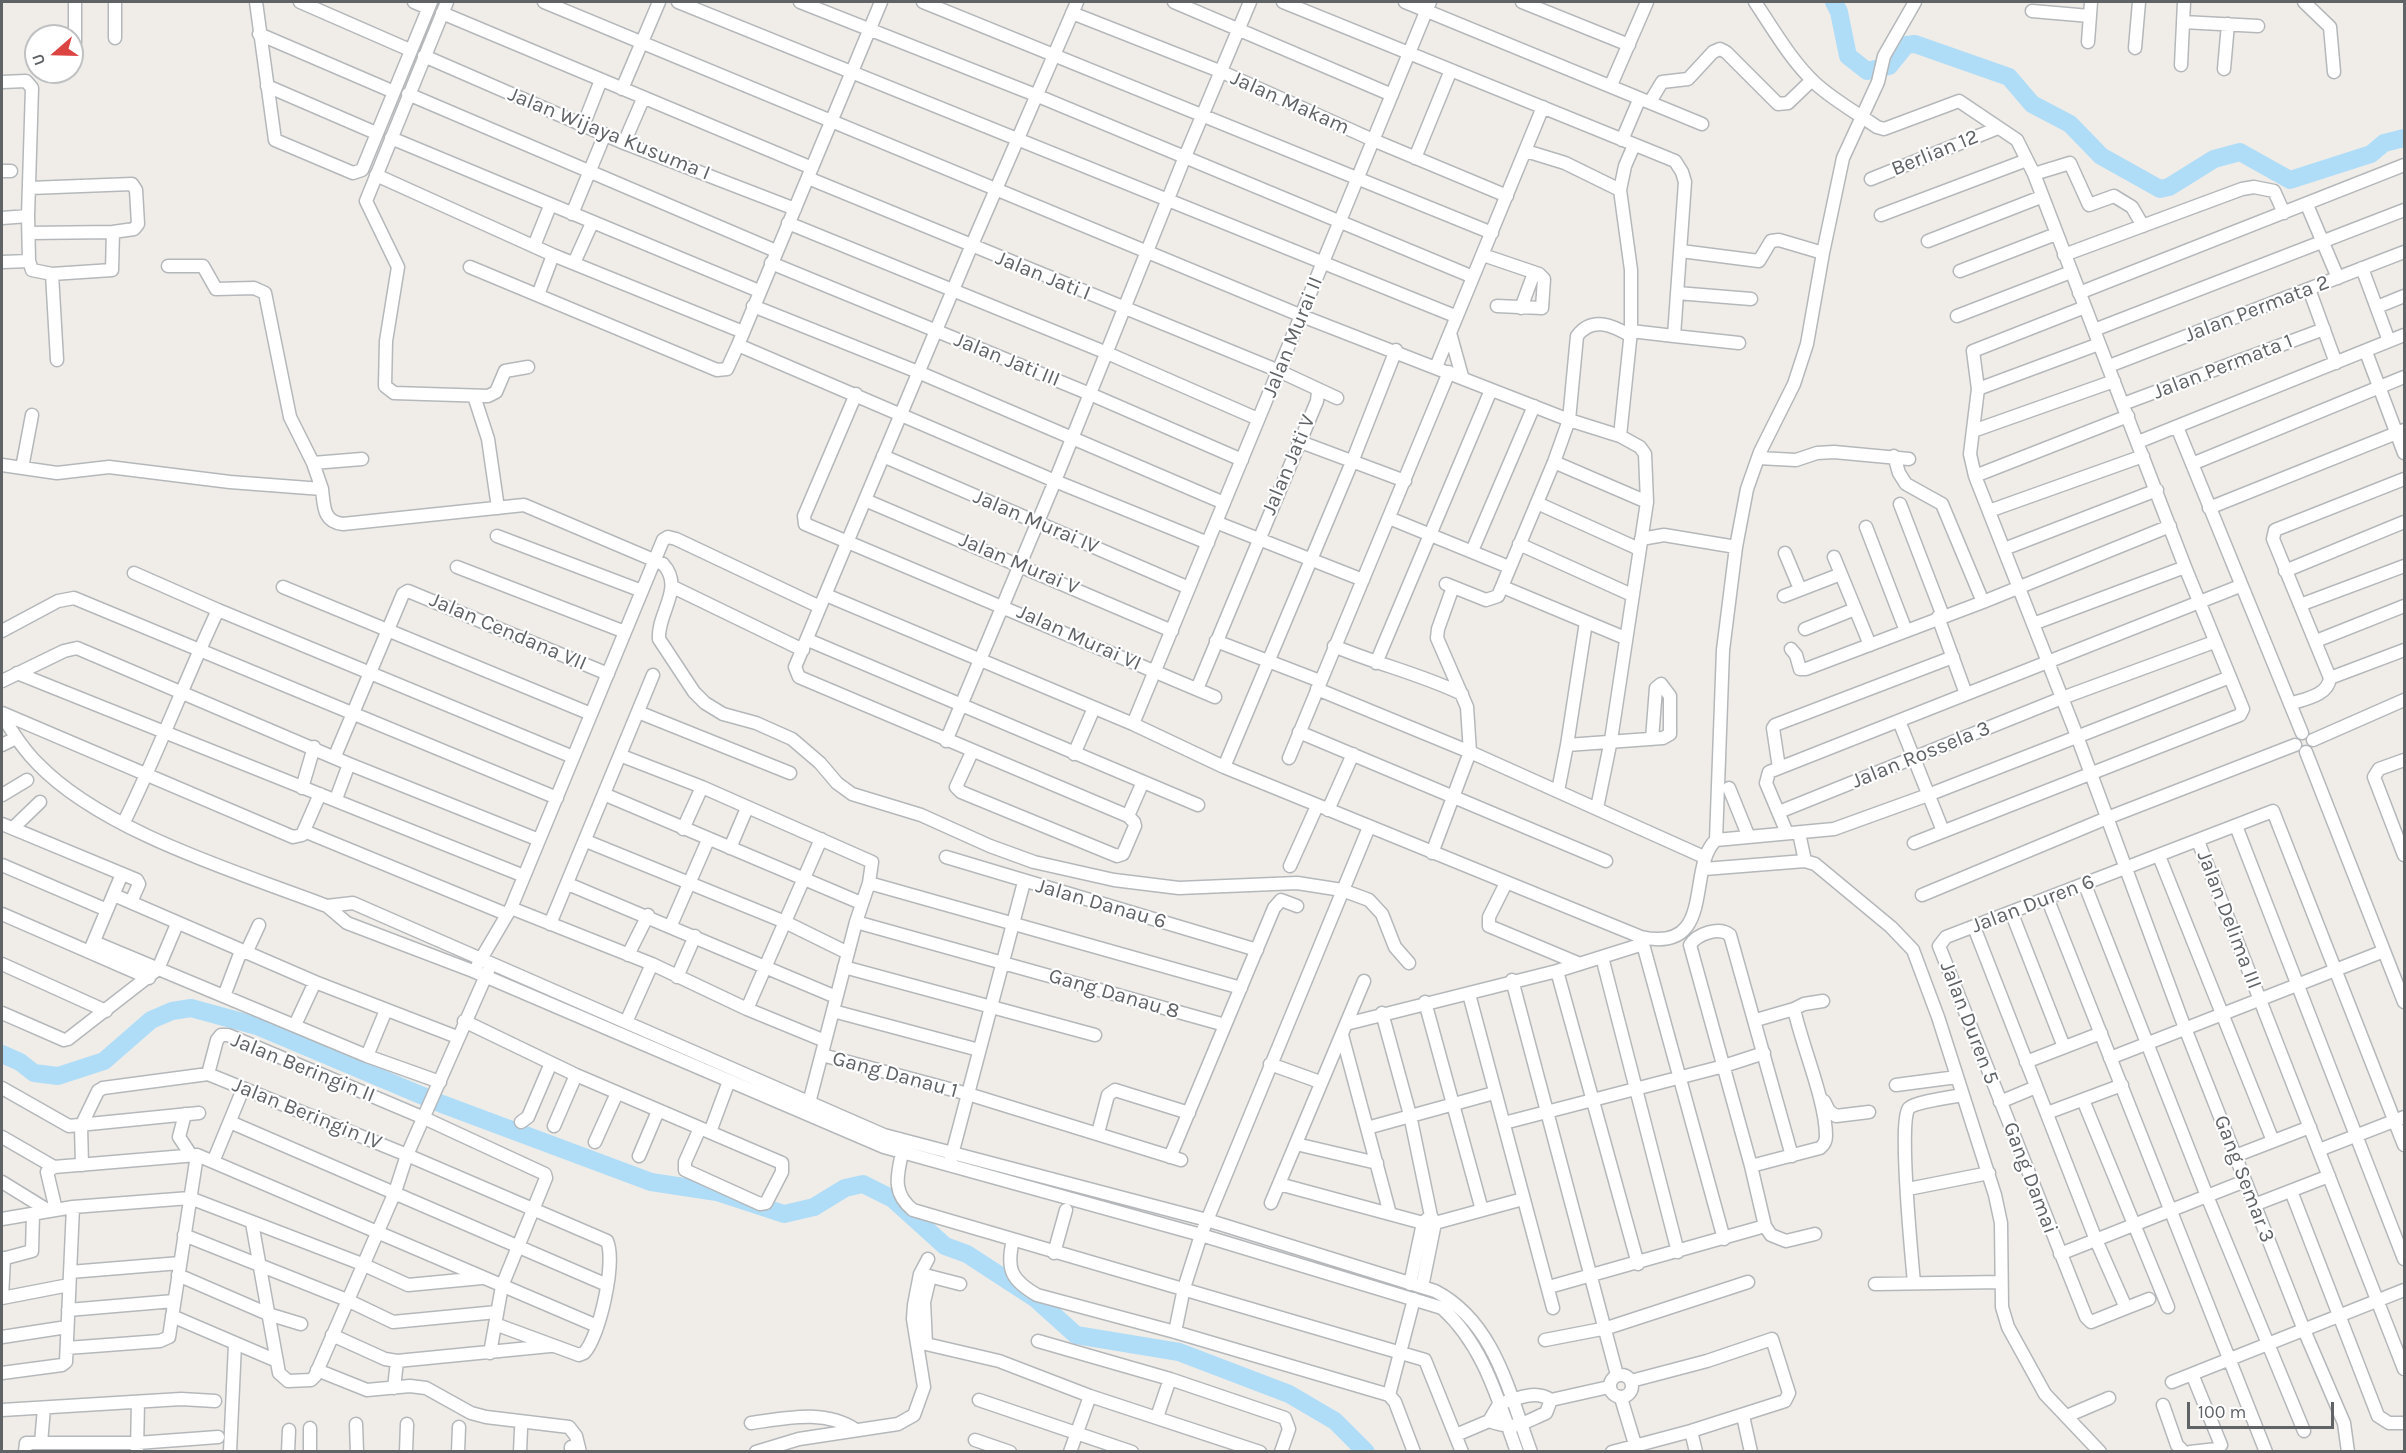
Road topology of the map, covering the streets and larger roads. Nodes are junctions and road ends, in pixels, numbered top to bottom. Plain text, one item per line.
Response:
1 (75, 2) edge
2 (115, 2) edge
3 (256, 2) edge
4 (300, 2) edge
5 (414, 2) edge
6 (544, 2) edge
7 (659, 2) edge
8 (682, 2) edge
9 (800, 2) edge
10 (881, 2) edge
11 (923, 2) edge
12 (1174, 2) edge
13 (1250, 2) edge
14 (1283, 2) edge
15 (1405, 2) edge
16 (1522, 2) edge
17 (1646, 2) edge
18 (1755, 2) edge
19 (1915, 2) edge
20 (2091, 2) edge
21 (2139, 2) edge
22 (2184, 2) edge
23 (2304, 2) edge
24 (429, 4) edge
25 (1428, 6) edge
26 (444, 7) edge
27 (1074, 7) edge
28 (2032, 11) dead end
29 (2090, 16) junction
30 (2183, 22) junction
31 (75, 24) edge
32 (2228, 24) junction
33 (2258, 26) dead end
34 (869, 29) junction
35 (1240, 29) junction
36 (259, 34) junction
37 (115, 38) dead end
38 (643, 42) junction
39 (2088, 42) dead end
40 (1629, 45) junction
41 (2135, 48) dead end
42 (410, 50) junction
43 (1410, 53) junction
44 (1056, 54) junction
45 (424, 56) junction
46 (2181, 65) dead end
47 (2224, 69) dead end
48 (852, 70) junction
49 (1451, 70) junction
50 (1222, 72) junction
51 (2334, 72) dead end
52 (601, 80) junction
53 (1812, 80) junction
54 (2, 82) edge
55 (267, 86) junction
56 (1611, 86) junction
57 (622, 88) junction
58 (394, 92) junction
59 (408, 94) junction
60 (1392, 95) junction
61 (1038, 96) junction
62 (643, 99) junction
63 (1644, 101) junction
64 (1542, 106) junction
65 (1863, 116) junction
66 (1203, 117) junction
67 (833, 120) junction
68 (1702, 124) dead end
69 (583, 126) junction
70 (1998, 128) junction
71 (376, 133) junction
72 (605, 134) junction
73 (391, 138) junction
74 (1017, 138) junction
75 (1373, 140) junction
76 (1622, 140) junction
77 (624, 143) junction
78 (1634, 145) junction
79 (1526, 151) junction
80 (1415, 158) junction
81 (1184, 159) junction
82 (2027, 160) junction
83 (2404, 165) edge
84 (589, 172) junction
85 (810, 173) junction
86 (2034, 174) junction
87 (376, 176) junction
88 (1357, 178) junction
89 (1871, 178) dead end
90 (30, 188) junction
91 (997, 190) junction
92 (1620, 190) junction
93 (1507, 196) junction
94 (2041, 197) junction
95 (1167, 201) junction
96 (2307, 205) junction
97 (550, 206) junction
98 (795, 209) junction
99 (2404, 210) edge
100 (2284, 213) junction
101 (572, 214) junction
102 (1881, 215) dead end
103 (28, 216) junction
104 (2, 218) edge
105 (1341, 221) junction
106 (592, 223) junction
107 (788, 223) junction
108 (2143, 226) junction
109 (113, 232) junction
110 (29, 233) junction
111 (1492, 234) junction
112 (2056, 234) junction
113 (1928, 240) dead end
114 (2324, 242) junction
115 (534, 246) junction
116 (971, 247) junction
117 (1148, 250) junction
118 (1681, 251) junction
119 (2404, 252) edge
120 (1823, 254) junction
121 (553, 255) junction
122 (1483, 255) junction
123 (2064, 255) junction
124 (773, 257) junction
125 (29, 261) junction
126 (2, 262) edge
127 (574, 263) junction
128 (1323, 263) junction
129 (168, 266) dead end
130 (470, 267) dead end
131 (2362, 268) junction
132 (1960, 271) dead end
133 (2071, 272) junction
134 (1534, 273) junction
135 (52, 274) junction
136 (1473, 278) junction
137 (2338, 278) junction
138 (2309, 289) junction
139 (953, 290) junction
140 (759, 291) junction
141 (1677, 293) junction
142 (2079, 293) junction
143 (538, 295) junction
144 (2404, 296) edge
145 (1751, 299) dead end
146 (753, 306) junction
147 (1497, 306) dead end
148 (2085, 307) junction
149 (2377, 307) junction
150 (1125, 308) junction
151 (1521, 308) junction
152 (1302, 316) junction
153 (1455, 316) junction
154 (1957, 316) dead end
155 (2324, 328) junction
156 (935, 330) junction
157 (2094, 330) junction
158 (743, 332) junction
159 (1450, 333) junction
160 (1631, 333) junction
161 (2404, 335) edge
162 (1674, 336) junction
163 (2389, 341) junction
164 (1739, 343) dead end
165 (2099, 344) junction
166 (738, 345) junction
167 (1396, 350) junction
168 (2366, 352) junction
169 (1107, 353) junction
170 (57, 360) dead end
171 (2336, 363) junction
172 (1436, 366) junction
173 (2109, 366) junction
174 (528, 367) dead end
175 (1279, 371) junction
176 (918, 372) junction
177 (1449, 372) junction
178 (1462, 376) junction
179 (2404, 377) edge
180 (2114, 381) junction
181 (2379, 388) junction
182 (1978, 389) junction
183 (1491, 390) junction
184 (1318, 391) junction
185 (856, 394) junction
186 (1090, 394) junction
187 (474, 396) junction
188 (1337, 398) dead end
189 (1534, 406) junction
190 (2125, 410) junction
191 (32, 415) dead end
192 (902, 415) junction
193 (1258, 419) junction
194 (1569, 420) junction
195 (2177, 427) junction
196 (1973, 431) junction
197 (2401, 432) edge
198 (1620, 436) junction
199 (1071, 438) junction
200 (1298, 441) junction
201 (2138, 442) junction
202 (2404, 453) edge
203 (884, 456) junction
204 (1894, 456) junction
205 (2143, 456) junction
206 (1758, 458) junction
207 (362, 459) dead end
208 (1909, 459) dead end
209 (1242, 460) junction
210 (1352, 462) junction
211 (1554, 462) junction
212 (313, 464) junction
213 (2192, 464) junction
214 (2, 465) edge
215 (22, 468) junction
216 (1975, 476) junction
217 (2404, 478) edge
218 (1406, 481) junction
219 (1055, 482) junction
220 (322, 489) junction
221 (2157, 490) junction
222 (865, 500) junction
223 (1647, 502) junction
224 (1224, 503) junction
225 (1537, 503) junction
226 (1900, 504) dead end
227 (498, 508) junction
228 (2209, 508) junction
229 (1989, 511) junction
230 (1389, 518) junction
231 (1038, 522) junction
232 (1218, 523) junction
233 (2404, 525) edge
234 (2170, 526) junction
235 (1866, 527) dead end
236 (1431, 535) junction
237 (497, 536) dead end
238 (1258, 538) junction
239 (847, 543) junction
240 (1208, 543) junction
241 (1520, 544) junction
242 (1640, 544) junction
243 (1736, 547) junction
244 (2004, 549) junction
245 (1472, 551) junction
246 (1785, 553) dead end
247 (1834, 557) dead end
248 (1310, 559) junction
249 (655, 560) junction
250 (1019, 564) junction
251 (2404, 566) edge
252 (457, 567) dead end
253 (1509, 567) junction
254 (2185, 567) junction
255 (2285, 571) junction
256 (134, 573) dead end
257 (1841, 574) junction
258 (1363, 580) junction
259 (2020, 586) junction
260 (2240, 586) junction
261 (283, 587) dead end
262 (673, 587) junction
263 (1503, 587) junction
264 (1189, 588) junction
265 (1800, 589) junction
266 (642, 591) junction
267 (826, 595) junction
268 (1632, 595) junction
269 (1784, 596) dead end
270 (1983, 602) junction
271 (2199, 602) junction
272 (1002, 605) junction
273 (2300, 605) junction
274 (2404, 606) edge
275 (820, 607) junction
276 (1855, 609) junction
277 (218, 610) junction
278 (1941, 617) junction
279 (1586, 622) junction
280 (2033, 624) junction
281 (1805, 629) dead end
282 (2, 631) edge
283 (387, 631) junction
284 (1172, 631) junction
285 (1906, 631) junction
286 (626, 632) junction
287 (1625, 638) junction
288 (1216, 641) junction
289 (2316, 641) junction
290 (2214, 642) junction
291 (805, 645) junction
292 (1870, 645) junction
293 (1335, 646) junction
294 (1791, 649) dead end
295 (199, 650) junction
296 (2404, 650) edge
297 (1953, 657) junction
298 (980, 661) junction
299 (1268, 661) junction
300 (2048, 661) junction
301 (1376, 663) junction
302 (370, 672) junction
303 (1155, 672) junction
304 (17, 673) junction
305 (608, 674) junction
306 (653, 675) dead end
307 (2230, 677) junction
308 (2330, 678) junction
309 (2, 681) edge
310 (1319, 685) junction
311 (1197, 689) junction
312 (181, 691) junction
313 (1462, 694) junction
314 (1966, 694) junction
315 (1215, 697) dead end
316 (2062, 698) junction
317 (2404, 700) edge
318 (961, 704) junction
319 (2290, 704) junction
320 (1094, 708) junction
321 (638, 712) junction
322 (2, 714) edge
323 (354, 714) junction
324 (591, 714) junction
325 (1899, 721) junction
326 (1133, 724) junction
327 (1299, 732) junction
328 (2302, 733) junction
329 (164, 734) junction
330 (2077, 736) junction
331 (16, 738) junction
332 (1652, 739) dead end
333 (1611, 740) junction
334 (2313, 740) junction
335 (946, 741) junction
336 (2, 745) edge
337 (1567, 745) junction
338 (2295, 745) junction
339 (314, 747) junction
340 (972, 752) junction
341 (1470, 752) junction
342 (2306, 752) junction
343 (1074, 754) junction
344 (1353, 754) junction
345 (335, 756) junction
346 (622, 756) junction
347 (573, 757) junction
348 (1289, 758) dead end
349 (1913, 758) junction
350 (2404, 760) edge
351 (349, 764) junction
352 (1224, 767) junction
353 (1779, 768) junction
354 (790, 772) dead end
355 (2091, 772) junction
356 (148, 773) junction
357 (27, 780) dead end
358 (1142, 784) junction
359 (702, 787) junction
360 (302, 788) junction
361 (1729, 788) dead end
362 (1558, 791) junction
363 (320, 794) junction
364 (2, 795) edge
365 (606, 795) junction
366 (1453, 795) junction
367 (1928, 795) junction
368 (557, 798) junction
369 (336, 799) junction
370 (40, 802) dead end
371 (1198, 806) dead end
372 (747, 808) junction
373 (1322, 808) junction
374 (1597, 808) junction
375 (1779, 812) junction
376 (1128, 816) junction
377 (2107, 818) junction
378 (124, 822) junction
379 (7, 826) edge
380 (2236, 826) junction
381 (1369, 827) junction
382 (682, 829) junction
383 (304, 831) junction
384 (1943, 831) junction
385 (1793, 833) junction
386 (1748, 835) junction
387 (821, 839) junction
388 (539, 840) junction
389 (708, 840) junction
390 (1716, 840) junction
391 (2198, 841) junction
392 (586, 842) junction
393 (1914, 843) dead end
394 (730, 848) junction
395 (1432, 853) junction
396 (2404, 855) edge
397 (2159, 856) junction
398 (946, 857) dead end
399 (1606, 861) dead end
400 (1805, 861) junction
401 (1704, 863) junction
402 (2, 865) edge
403 (1290, 866) dead end
404 (2125, 869) junction
405 (122, 874) junction
406 (524, 876) junction
407 (804, 880) junction
408 (1024, 882) junction
409 (688, 883) junction
410 (869, 883) junction
411 (1506, 883) junction
412 (568, 884) junction
413 (2085, 885) junction
414 (1342, 890) junction
415 (114, 895) junction
416 (1922, 895) dead end
417 (2048, 900) junction
418 (131, 902) junction
419 (861, 903) junction
420 (327, 906) junction
421 (1297, 906) dead end
422 (107, 910) junction
423 (509, 911) junction
424 (2, 914) edge
425 (2012, 914) junction
426 (648, 915) junction
427 (784, 921) junction
428 (856, 922) junction
429 (177, 924) junction
430 (550, 924) junction
431 (1012, 924) junction
432 (259, 925) dead end
433 (671, 926) junction
434 (1974, 927) junction
435 (695, 936) junction
436 (1642, 940) junction
437 (1941, 941) joint
438 (91, 947) junction
439 (1257, 950) junction
440 (2384, 951) junction
441 (244, 952) junction
442 (848, 953) junction
443 (628, 955) junction
444 (1602, 957) junction
445 (487, 960) junction
446 (1002, 963) junction
447 (1409, 963) dead end
448 (2, 964) edge
449 (652, 964) junction
450 (1580, 964) junction
451 (764, 967) junction
452 (844, 967) junction
453 (2335, 970) junction
454 (1557, 971) junction
455 (154, 974) junction
456 (479, 974) junction
457 (677, 977) junction
458 (1512, 980) junction
459 (1364, 981) dead end
460 (315, 982) junction
461 (2297, 984) junction
462 (1241, 988) junction
463 (1469, 993) junction
464 (224, 996) junction
465 (836, 997) junction
466 (2259, 999) junction
467 (1823, 1001) dead end
468 (1425, 1002) junction
469 (2404, 1002) edge
470 (991, 1006) junction
471 (747, 1009) junction
472 (386, 1010) junction
473 (1794, 1010) junction
474 (106, 1011) junction
475 (833, 1011) junction
476 (2, 1012) edge
477 (1382, 1013) junction
478 (2222, 1014) junction
479 (627, 1020) junction
480 (1756, 1020) junction
481 (464, 1021) junction
482 (295, 1025) junction
483 (1225, 1026) junction
484 (2185, 1029) junction
485 (1344, 1030) junction
486 (2101, 1033) junction
487 (1095, 1035) dead end
488 (457, 1037) junction
489 (825, 1041) junction
490 (2147, 1044) junction
491 (2064, 1047) junction
492 (979, 1050) junction
493 (1764, 1053) junction
494 (822, 1055) junction
495 (367, 1056) junction
496 (2110, 1058) junction
497 (2026, 1062) junction
498 (551, 1063) junction
499 (1270, 1064) junction
500 (1724, 1066) junction
501 (208, 1074) junction
502 (576, 1075) junction
503 (1680, 1076) junction
504 (1957, 1077) junction
505 (729, 1081) junction
506 (1320, 1082) junction
507 (1896, 1084) dead end
508 (438, 1085) junction
509 (2122, 1085) junction
510 (2036, 1087) junction
511 (2, 1088) edge
512 (1634, 1088) junction
513 (243, 1089) junction
514 (617, 1093) junction
515 (1494, 1093) junction
516 (968, 1094) junction
517 (1963, 1095) junction
518 (1590, 1099) junction
519 (1819, 1100) junction
520 (2083, 1100) junction
521 (2000, 1102) junction
522 (809, 1103) junction
523 (1455, 1103) junction
524 (658, 1111) junction
525 (1546, 1112) junction
526 (1869, 1112) dead end
527 (200, 1113) dead end
528 (1189, 1113) junction
529 (2047, 1113) junction
530 (185, 1114) junction
531 (425, 1115) junction
532 (1410, 1115) junction
533 (2400, 1119) edge
534 (230, 1122) junction
535 (521, 1122) dead end
536 (1504, 1123) junction
537 (81, 1126) junction
538 (554, 1126) dead end
539 (2310, 1127) junction
540 (1367, 1128) junction
541 (705, 1130) junction
542 (1098, 1133) junction
543 (2356, 1135) junction
544 (2, 1137) edge
545 (2272, 1141) junction
546 (595, 1142) dead end
547 (1296, 1144) junction
548 (2404, 1145) edge
549 (2319, 1150) junction
550 (902, 1153) junction
551 (194, 1155) junction
552 (407, 1155) junction
553 (639, 1156) dead end
554 (1792, 1156) junction
555 (2235, 1156) junction
556 (951, 1160) junction
557 (213, 1162) junction
558 (1377, 1163) junction
559 (82, 1165) junction
560 (1751, 1166) junction
561 (54, 1167) junction
562 (1989, 1173) junction
563 (2329, 1176) junction
564 (2245, 1181) junction
565 (2, 1182) edge
566 (1279, 1184) junction
567 (1908, 1189) junction
568 (2291, 1191) junction
569 (395, 1192) junction
570 (2207, 1196) junction
571 (190, 1198) junction
572 (1522, 1199) junction
573 (1271, 1203) dead end
574 (2254, 1205) junction
575 (73, 1207) junction
576 (52, 1210) junction
577 (1066, 1210) dead end
578 (1482, 1210) junction
579 (2171, 1210) junction
580 (531, 1211) junction
581 (33, 1214) junction
582 (1390, 1214) junction
583 (2, 1219) edge
584 (1207, 1220) junction
585 (1430, 1220) junction
586 (252, 1223) junction
587 (2135, 1224) junction
588 (1765, 1226) junction
589 (376, 1230) junction
590 (1201, 1234) junction
591 (1815, 1234) dead end
592 (184, 1235) junction
593 (1724, 1239) junction
594 (1013, 1240) junction
595 (2096, 1240) junction
596 (518, 1247) junction
597 (1678, 1252) junction
598 (1054, 1253) junction
599 (2060, 1254) junction
600 (3, 1259) edge
601 (928, 1259) dead end
602 (2404, 1259) edge
603 (362, 1264) junction
604 (1638, 1264) junction
605 (260, 1267) junction
606 (179, 1269) junction
607 (70, 1272) junction
608 (1591, 1274) junction
609 (925, 1275) junction
610 (483, 1278) junction
611 (1748, 1282) dead end
612 (2001, 1282) junction
613 (1914, 1283) junction
614 (960, 1284) dead end
615 (1875, 1284) dead end
616 (69, 1285) junction
617 (607, 1285) junction
618 (1416, 1285) junction
619 (502, 1286) junction
620 (1549, 1287) junction
621 (1184, 1288) junction
622 (2404, 1290) edge
623 (1435, 1291) junction
624 (2, 1298) edge
625 (1414, 1299) junction
626 (2149, 1299) dead end
627 (347, 1300) junction
628 (174, 1301) junction
629 (2378, 1301) junction
630 (1431, 1304) junction
631 (2168, 1307) dead end
632 (1553, 1308) dead end
633 (2126, 1308) junction
634 (68, 1310) junction
635 (268, 1314) junction
636 (2341, 1314) junction
637 (172, 1316) junction
638 (496, 1318) junction
639 (301, 1324) dead end
640 (597, 1326) junction
641 (67, 1327) junction
642 (1607, 1328) junction
643 (2304, 1330) junction
644 (1175, 1332) junction
645 (332, 1335) junction
646 (2, 1337) edge
647 (1545, 1340) dead end
648 (1038, 1341) dead end
649 (2266, 1343) junction
650 (235, 1344) junction
651 (551, 1346) junction
652 (68, 1348) junction
653 (490, 1353) junction
654 (1402, 1353) junction
655 (2229, 1359) junction
656 (277, 1361) junction
657 (397, 1361) junction
658 (2404, 1369) edge
659 (317, 1370) junction
660 (2, 1373) edge
661 (2192, 1374) junction
662 (1617, 1375) junction
663 (1170, 1379) junction
664 (1630, 1381) junction
665 (2172, 1382) dead end
666 (1609, 1387) junction
667 (394, 1388) junction
668 (1389, 1395) junction
669 (1090, 1396) junction
670 (1621, 1398) junction
671 (2109, 1398) dead end
672 (980, 1400) dead end
673 (1512, 1400) junction
674 (1551, 1400) junction
675 (215, 1401) dead end
676 (138, 1402) junction
677 (1499, 1404) junction
678 (2163, 1405) dead end
679 (44, 1407) junction
680 (2, 1410) edge
681 (1743, 1416) junction
682 (2067, 1416) junction
683 (1157, 1417) junction
684 (1489, 1421) junction
685 (2404, 1423) edge
686 (356, 1424) dead end
687 (407, 1424) dead end
688 (752, 1424) dead end
689 (1514, 1426) junction
690 (459, 1427) dead end
691 (310, 1428) dead end
692 (521, 1429) dead end
693 (289, 1430) dead end
694 (856, 1430) junction
695 (1691, 1431) junction
696 (2304, 1431) dead end
697 (1077, 1433) junction
698 (1456, 1435) junction
699 (218, 1437) dead end
700 (975, 1440) dead end
701 (41, 1443) junction
702 (137, 1448) edge
703 (1636, 1448) edge
704 (574, 1450) edge
705 (25, 1452) edge
706 (230, 1452) edge
707 (288, 1452) edge
708 (310, 1452) edge
709 (357, 1452) edge
710 (406, 1452) edge
711 (458, 1452) edge
712 (520, 1452) edge
713 (756, 1452) edge
714 (1010, 1452) edge
715 (1070, 1452) edge
716 (1132, 1452) edge
717 (1260, 1452) edge
718 (1281, 1452) edge
719 (1414, 1452) edge
720 (1462, 1452) edge
721 (1517, 1452) edge
722 (1531, 1452) edge
723 (1612, 1452) edge
724 (1696, 1452) edge
725 (1751, 1452) edge
726 (2100, 1452) edge
727 (2184, 1452) edge
728 (2190, 1452) edge
729 (2266, 1452) edge
730 (2348, 1452) edge

1 - 31 street
2 - 37 street
3 - 36 street
4 - 42 street
5 - 24 street
6 - 38 street
7 - 38 street
8 - 48 street
9 - 34 street
10 - 34 street
11 - 44 street
12 - 35 street
13 - 35 street
14 - 43 street
15 - 25 street
16 - 40 street
17 - 40 street
18 - 53 street
19 - 65 street
20 - 29 street
21 - 41 street
22 - 30 street
23 - 51 street
24 - 42 street
25 - 43 street, Jalan Murai II
25 - 56 street
26 - 45 street
26 - 52 street, Jalan Jati I
27 - 44 street
27 - 50 street, Jalan Makam
28 - 29 street
29 - 39 street
30 - 32 street
30 - 46 street
32 - 33 street
32 - 47 street
34 - 48 street
34 - 61 street
35 - 50 street
35 - 60 street
36 - 55 street
36 - 58 street
38 - 57 street
38 - 67 street
40 - 56 street
42 - 58 street
43 - 49 street
43 - 60 street, Jalan Murai II
44 - 61 street
44 - 66 street
45 - 59 street
45 - 69 street, Jalan Wijaya Kusuma I
48 - 67 street
48 - 74 street
49 - 64 street
49 - 80 street
50 - 66 street
50 - 75 street, Jalan Makam
52 - 57 street, Jalan Jati I
52 - 69 street
53 - 63 street
53 - 65 street
54 - 90 street
55 - 71 street
55 - 71 street
56 - 63 street
57 - 62 street, Jalan Jati I
58 - 71 street
59 - 73 street
59 - 84 street, Jalan Jati III
60 - 75 street, Jalan Murai II
61 - 74 street
61 - 81 street
62 - 77 street
62 - 85 street, Jalan Jati I
63 - 68 street
63 - 76 street
64 - 76 street
64 - 79 street
65 - 70 street
65 - 120 street
66 - 81 street
66 - 88 street
67 - 85 street
67 - 91 street
69 - 72 street, Jalan Wijaya Kusuma I
70 - 82 street
70 - 89 street, Berlian 12
72 - 77 street, Jalan Wijaya Kusuma I
72 - 84 street
73 - 87 street
73 - 97 street
74 - 91 street
74 - 95 street
75 - 80 street, Jalan Makam
75 - 88 street, Jalan Murai II
76 - 78 street
77 - 98 street, Jalan Wijaya Kusuma I
78 - 92 street
78 - 118 street
79 - 92 street
79 - 93 street
80 - 93 street, Jalan Makam
81 - 95 street
81 - 105 street
82 - 86 street
82 - 102 street
83 - 96 street
84 - 101 street
84 - 124 street, Jalan Jati III
85 - 98 street
85 - 116 street, Jalan Jati I
86 - 94 street
86 - 108 street
87 - 115 street
87 - 187 street
88 - 105 street, Jalan Murai II
88 - 111 street
90 - 103 street
90 - 109 street
91 - 116 street
91 - 117 street
92 - 160 street
93 - 111 street
94 - 112 street
94 - 113 street
95 - 117 street
95 - 128 street
96 - 100 street
96 - 114 street
97 - 101 street
97 - 115 street
98 - 107 street
99 - 114 street
100 - 108 street
100 - 142 street
101 - 106 street
103 - 104 street
103 - 110 street
105 - 128 street, Jalan Murai II
105 - 136 street
106 - 127 street
106 - 140 street
107 - 124 street
107 - 139 street
108 - 123 street
109 - 110 street
109 - 135 street
110 - 125 street
111 - 122 street
112 - 123 street
112 - 132 street
114 - 137 street
114 - 157 street
115 - 121 street
116 - 139 street
116 - 150 street, Jalan Jati I
117 - 150 street
117 - 152 street
118 - 120 street
118 - 141 street
119 - 131 street, Jalan Permata 2
120 - 206 street
121 - 127 street
121 - 143 street
122 - 134 street
122 - 136 street
123 - 133 street
124 - 140 street
124 - 156 street, Jalan Jati III
125 - 126 street
125 - 135 street
127 - 158 street
128 - 152 street, Jalan Murai II
128 - 153 street
129 - 212 street
130 - 143 street
131 - 137 street, Jalan Permata 2
131 - 149 street
133 - 142 street
133 - 154 street
134 - 151 street
134 - 151 street
135 - 170 street
136 - 153 street
137 - 138 street, Jalan Permata 2
138 - 155 street
138 - 173 street, Jalan Permata 2
139 - 156 street
139 - 169 street
140 - 146 street
141 - 145 street
141 - 162 street
142 - 148 street
143 - 166 street
144 - 149 street
146 - 158 street
146 - 176 street
147 - 151 street
148 - 157 street
148 - 182 street, Gang Semar 3
149 - 163 street
150 - 169 street
150 - 175 street, Jalan Jati I
152 - 167 street
152 - 175 street, Jalan Murai II
153 - 159 street
155 - 171 street
155 - 190 street, Jalan Permata 1
156 - 176 street
156 - 186 street, Jalan Jati III
157 - 165 street
158 - 166 street
159 - 172 street
159 - 178 street
160 - 162 street
160 - 194 street
160 - 198 street
161 - 163 street
162 - 164 street
163 - 168 street
165 - 173 street
165 - 182 street
166 - 185 street
167 - 172 street
167 - 210 street
168 - 171 street
168 - 181 street
169 - 186 street
169 - 193 street
171 - 195 street
172 - 177 street
173 - 180 street
174 - 187 street
175 - 184 street, Jalan Jati I
175 - 193 street, Jalan Murai II
176 - 192 street
176 - 199 street
177 - 178 street
177 - 218 street
178 - 183 street
179 - 181 street
180 - 190 street
180 - 196 street
181 - 197 street
181 - 213 street
182 - 196 street, Gang Semar 3
183 - 189 street
183 - 236 street
184 - 188 street, Jalan Jati I
184 - 200 street, Jalan Jati V
185 - 192 street
185 - 239 street, Jalan Murai VI
186 - 199 street
186 - 209 street, Jalan Jati III
187 - 227 street
189 - 194 street
189 - 245 street
190 - 201 street
190 - 216 street, Jalan Permata 1
191 - 215 street
192 - 203 street
192 - 219 street
193 - 209 street, Jalan Murai II
194 - 198 street
194 - 211 street
195 - 201 street
195 - 213 street
196 - 216 street, Gang Semar 3
197 - 202 street
197 - 228 street
198 - 223 street
199 - 219 street
199 - 224 street
200 - 210 street
200 - 238 street, Jalan Jati V
201 - 205 street
203 - 222 street
203 - 231 street, Jalan Murai IV
204 - 206 street
204 - 208 street
204 - 270 street
205 - 221 street
205 - 229 street
206 - 243 street
207 - 212 street
209 - 224 street, Jalan Murai II
210 - 218 street
210 - 248 street
211 - 223 street
211 - 225 street
212 - 220 street
213 - 228 street
214 - 215 street
215 - 220 street
216 - 229 street, Gang Semar 3
217 - 255 street
218 - 230 street
219 - 231 street
219 - 240 street
220 - 227 street
221 - 234 street
221 - 244 street
222 - 239 street
222 - 250 street, Jalan Murai V
223 - 242 street
224 - 232 street, Jalan Murai II
225 - 241 street
225 - 242 street
226 - 278 street
227 - 249 street
228 - 260 street
229 - 244 street, Gang Semar 3
230 - 236 street
230 - 258 street
231 - 250 street
231 - 264 street, Jalan Murai IV
232 - 238 street
232 - 240 street, Jalan Murai II
233 - 255 street
234 - 254 street
234 - 259 street
235 - 285 street
236 - 245 street
236 - 301 street
237 - 266 street
238 - 248 street
238 - 288 street, Jalan Jati V
239 - 267 street
239 - 272 street, Jalan Murai VI
240 - 264 street, Jalan Murai II
241 - 253 street
241 - 268 street
242 - 243 street
242 - 268 street
243 - 390 street
244 - 259 street, Gang Semar 3
245 - 253 street
246 - 265 street
247 - 257 street
248 - 258 street
248 - 299 street
249 - 262 street
249 - 266 street
249 - 275 street
250 - 272 street
250 - 284 street, Jalan Murai V
251 - 273 street
252 - 286 street
253 - 263 street
254 - 271 street
254 - 280 street
255 - 273 street
256 - 277 street
257 - 265 street
257 - 276 street
258 - 293 street
259 - 270 street
259 - 280 street, Gang Semar 3
260 - 271 street
260 - 319 street
261 - 283 street
262 - 291 street
262 - 414 street
263 - 279 street
263 - 313 street
264 - 284 street, Jalan Murai II
265 - 269 street
266 - 286 street
267 - 275 street
267 - 298 street
268 - 287 street
270 - 278 street
271 - 290 street
271 - 300 street
272 - 298 street
272 - 303 street, Jalan Murai VI
273 - 289 street
274 - 289 street
275 - 291 street
276 - 281 street
276 - 292 street
277 - 295 street
277 - 302 street
278 - 285 street
278 - 297 street
279 - 287 street
279 - 337 street
280 - 300 street, Gang Semar 3
282 - 295 street
283 - 302 street
283 - 305 street, Jalan Cendana VII
283 - 324 street
284 - 303 street, Jalan Murai II
285 - 292 street
286 - 305 street
287 - 333 street
288 - 299 street
288 - 311 street, Jalan Jati V
289 - 308 street
290 - 307 street
290 - 316 street, Jalan Rossela 3
291 - 318 street
291 - 335 street
292 - 294 street
293 - 301 street
293 - 310 street
295 - 312 street
295 - 323 street
296 - 308 street
297 - 314 street
297 - 353 street
298 - 318 street
298 - 320 street
299 - 310 street
299 - 352 street
300 - 314 street
300 - 316 street, Gang Semar 3
301 - 313 street
302 - 323 street
302 - 347 street
303 - 311 street, Jalan Murai VI
303 - 326 street, Jalan Murai II
304 - 309 street
304 - 312 street
304 - 329 street
305 - 324 street
306 - 321 street
307 - 330 street
307 - 355 street
308 - 319 street
310 - 327 street
310 - 341 street
311 - 315 street, Jalan Murai VI
312 - 329 street
312 - 339 street
313 - 341 street
314 - 325 street
316 - 330 street, Gang Semar 3
316 - 349 street, Jalan Rossela 3
317 - 334 street
318 - 335 street
318 - 343 street
319 - 328 street
320 - 326 street
320 - 343 street
321 - 346 street
321 - 354 street
322 - 331 street
322 - 356 street
323 - 345 street
323 - 368 street
324 - 347 street
325 - 349 street
325 - 353 street
326 - 352 street
327 - 344 street
327 - 348 street
328 - 334 street
328 - 338 street
329 - 356 street
329 - 360 street
330 - 355 street, Gang Semar 3
330 - 367 street
331 - 336 street
331 - 378 street
332 - 333 street
333 - 337 street
333 - 374 street
334 - 342 street
335 - 340 street
337 - 362 street
338 - 342 street
338 - 377 street
339 - 345 street
339 - 360 street
340 - 376 street
340 - 376 street
341 - 362 street
341 - 366 street
342 - 440 street
343 - 358 street
344 - 366 street
344 - 373 street
345 - 351 street
346 - 359 street
346 - 365 street
347 - 368 street
349 - 367 street
349 - 375 street, Jalan Rossela 3
350 - 396 street
351 - 369 street
351 - 388 street
352 - 373 street
353 - 375 street
355 - 377 street, Gang Semar 3
355 - 384 street
356 - 378 street
356 - 383 street
357 - 364 street
358 - 371 street
358 - 376 street
359 - 372 street
359 - 382 street
360 - 363 street
361 - 386 street
362 - 374 street
363 - 369 street
363 - 383 street
365 - 382 street
365 - 392 street
366 - 395 street
366 - 399 street
367 - 384 street
367 - 385 street
368 - 388 street
369 - 406 street
370 - 379 street
372 - 387 street
372 - 394 street
373 - 381 street
373 - 403 street
374 - 401 street
375 - 385 street
377 - 404 street, Gang Semar 3
377 - 416 street
378 - 420 street
379 - 405 street
380 - 391 street, Jalan Duren 6
380 - 453 street, Jalan Duren 6
380 - 461 street
381 - 395 street
381 - 414 street
382 - 389 street
383 - 423 street
384 - 393 street
385 - 386 street
385 - 400 street
386 - 390 street
387 - 407 street
387 - 410 street
388 - 406 street
389 - 394 street
389 - 409 street
390 - 401 street
391 - 397 street, Jalan Duren 6
391 - 466 street, Jalan Delima III
392 - 409 street
392 - 412 street
394 - 407 street
395 - 411 street
397 - 404 street, Jalan Duren 6
397 - 478 street
398 - 408 street, Jalan Danau 6
400 - 401 street
400 - 504 street
401 - 436 street
402 - 422 street
404 - 413 street, Jalan Duren 6
404 - 484 street, Gang Semar 3
405 - 415 street
405 - 418 street
406 - 423 street
407 - 419 street
407 - 427 street
408 - 431 street
408 - 439 street, Jalan Danau 6
409 - 427 street
409 - 433 street
410 - 419 street
410 - 431 street
411 - 436 street
411 - 450 street
412 - 426 street
412 - 430 street
413 - 417 street, Jalan Duren 6
413 - 490 street
414 - 447 street
414 - 499 street
415 - 418 street
415 - 422 street
417 - 425 street, Jalan Duren 6
417 - 486 street
418 - 429 street
419 - 428 street
420 - 445 street
420 - 456 street
421 - 439 street
422 - 438 street
423 - 430 street
423 - 445 street
424 - 438 street
425 - 434 street, Jalan Duren 6
425 - 491 street
426 - 433 street
426 - 443 street
427 - 442 street
427 - 451 street
428 - 442 street
428 - 446 street, Gang Danau 8
429 - 441 street
429 - 455 street
430 - 443 street
431 - 446 street
431 - 462 street
432 - 441 street
433 - 435 street
434 - 437 street, Jalan Duren 6
434 - 497 street
435 - 451 street
435 - 457 street
436 - 444 street
436 - 503 street
437 - 521 street, Jalan Duren 5
438 - 455 street
439 - 462 street
440 - 453 street
440 - 469 street
441 - 460 street
441 - 464 street
442 - 452 street
443 - 449 street
444 - 450 street
444 - 512 street
445 - 456 street
445 - 479 street
446 - 470 street
446 - 483 street, Gang Danau 8
448 - 474 street
449 - 457 street
449 - 479 street
450 - 454 street
451 - 465 street
451 - 471 street
452 - 465 street
452 - 470 street
453 - 461 street
453 - 533 street
454 - 458 street
454 - 518 street
455 - 464 street
455 - 474 street
456 - 481 street
456 - 505 street
457 - 471 street
458 - 463 street
458 - 525 street
459 - 485 street
460 - 472 street
460 - 482 street
461 - 466 street
461 - 543 street
462 - 483 street
463 - 468 street
463 - 515 street
464 - 482 street
465 - 475 street
466 - 478 street
466 - 539 street, Jalan Delima III
467 - 473 street
468 - 477 street
468 - 523 street
470 - 487 street
470 - 492 street
471 - 489 street
472 - 488 street
472 - 495 street
473 - 480 street
473 - 519 street
474 - 476 street
475 - 489 street
475 - 492 street
477 - 485 street
477 - 532 street
478 - 484 street
478 - 545 street
479 - 522 street
480 - 493 street
480 - 500 street
481 - 488 street
481 - 498 street
482 - 495 street
483 - 528 street
484 - 490 street
484 - 555 street, Gang Semar 3
485 - 506 street
485 - 540 street
486 - 491 street
486 - 496 street
488 - 508 street
489 - 494 street
490 - 496 street
490 - 570 street
491 - 497 street
492 - 516 street
493 - 500 street
493 - 554 street
494 - 516 street, Gang Danau 1
494 - 522 street
495 - 508 street
496 - 509 street
497 - 510 street
498 - 502 street
498 - 535 street
499 - 506 street
499 - 584 street
500 - 503 street
500 - 560 street
501 - 513 street, Jalan Beringin IV
501 - 531 street, Jalan Beringin II
501 - 537 street
502 - 514 street
502 - 538 street
503 - 512 street
503 - 593 street
504 - 507 street
504 - 517 street
505 - 541 street
505 - 550 street
506 - 547 street
508 - 531 street
509 - 520 street
509 - 579 street
510 - 521 street, Jalan Duren 5
510 - 529 street
511 - 537 street
512 - 518 street
512 - 597 street
513 - 534 street
513 - 552 street, Jalan Beringin IV
514 - 524 street
514 - 546 street
515 - 523 street
515 - 536 street
516 - 542 street, Gang Danau 1
516 - 556 street
517 - 562 street
517 - 567 street
518 - 525 street
518 - 604 street
519 - 526 street
519 - 554 street
520 - 529 street
520 - 587 street
521 - 599 street, Gang Damai
522 - 556 street
523 - 532 street
523 - 578 street
524 - 541 street
524 - 553 street
525 - 536 street
525 - 608 street
527 - 530 street
528 - 542 street
528 - 542 street, Gang Danau 1
529 - 595 street
530 - 537 street
530 - 551 street
531 - 552 street
531 - 580 street
532 - 540 street
532 - 585 street
533 - 543 street
533 - 548 street
534 - 557 street
534 - 569 street
536 - 572 street
537 - 559 street
539 - 545 street
539 - 549 street, Jalan Delima III
540 - 558 street
541 - 541 street
543 - 549 street
543 - 602 street
544 - 561 street
545 - 555 street
547 - 558 street
547 - 566 street
549 - 563 street, Jalan Delima III
550 - 556 street
550 - 594 street
551 - 557 street
551 - 559 street
551 - 571 street
552 - 569 street
552 - 580 street, Jalan Beringin IV
554 - 560 street
555 - 564 street, Gang Semar 3
556 - 584 street
556 - 590 street
557 - 589 street
558 - 582 street
559 - 561 street
560 - 588 street
561 - 576 street
562 - 567 street
562 - 612 street
563 - 568 street
563 - 629 street, Jalan Delima III
564 - 570 street
564 - 574 street, Gang Semar 3
565 - 576 street
566 - 573 street
566 - 582 street
567 - 613 street
568 - 574 street
568 - 636 street
569 - 589 street
569 - 596 street
570 - 579 street
570 - 649 street
571 - 575 street
571 - 586 street
571 - 592 street
572 - 578 street
572 - 620 street
574 - 643 street, Gang Semar 3
575 - 576 street
575 - 607 street
576 - 581 street
577 - 598 street
578 - 585 street
579 - 587 street
579 - 655 street
580 - 596 street
580 - 617 street, Jalan Beringin IV
581 - 583 street
581 - 600 street
582 - 585 street
584 - 590 street
584 - 618 street
585 - 618 street
586 - 603 street
586 - 605 street
587 - 595 street
587 - 631 street
588 - 591 street
588 - 593 street
589 - 603 street
589 - 610 street
590 - 621 street
590 - 625 street
592 - 605 street
592 - 606 street
593 - 597 street
594 - 598 street
594 - 644 street
595 - 599 street
595 - 633 street
596 - 617 street
596 - 619 street
597 - 604 street
598 - 621 street
599 - 633 street, Gang Damai
600 - 624 street
601 - 609 street
603 - 610 street
603 - 627 street
604 - 608 street
605 - 627 street
605 - 635 street
606 - 607 street
606 - 628 street
606 - 635 street
607 - 616 street
608 - 620 street
608 - 642 street
609 - 614 street
609 - 669 street
609 - 694 street
610 - 619 street
611 - 642 street
612 - 613 street
612 - 682 street
613 - 615 street
616 - 624 street
616 - 634 street
617 - 640 street
618 - 623 street
619 - 638 street
619 - 640 street
620 - 632 street
621 - 644 street
621 - 654 street
622 - 629 street
623 - 630 street
623 - 673 street
625 - 630 street
625 - 654 street
626 - 633 street
627 - 638 street
627 - 645 street
628 - 634 street
628 - 637 street
629 - 636 street
629 - 658 street, Jalan Delima III
630 - 677 street
634 - 641 street
635 - 639 street
635 - 656 street
636 - 643 street
636 - 685 street
637 - 650 street
637 - 652 street
638 - 651 street
638 - 653 street
640 - 651 street
641 - 646 street
641 - 652 street
642 - 647 street
642 - 662 street
643 - 649 street
643 - 730 street, Gang Semar 3
644 - 668 street
645 - 657 street
645 - 659 street
648 - 663 street
649 - 655 street
649 - 696 street
650 - 656 street
650 - 706 street
651 - 653 street
652 - 660 street
653 - 657 street
654 - 668 street
654 - 698 street
655 - 661 street
655 - 729 street
656 - 659 street
657 - 667 street
659 - 667 street
661 - 665 street
661 - 728 street
662 - 664 street
662 - 666 street
663 - 683 street
663 - 718 street
664 - 670 street
664 - 681 street
666 - 670 street
666 - 674 street
667 - 704 street
668 - 719 street
669 - 683 street
669 - 697 street
670 - 703 street
671 - 682 street
672 - 697 street
673 - 674 street
673 - 677 street
673 - 689 street
674 - 689 street
675 - 676 street
676 - 679 street
676 - 702 street
677 - 684 street
677 - 689 street
678 - 727 street
679 - 680 street
679 - 701 street
681 - 695 street
681 - 725 street
682 - 726 street
683 - 717 street
684 - 689 street
684 - 698 street
686 - 709 street
687 - 710 street
688 - 694 street
689 - 721 street
689 - 722 street
690 - 711 street
691 - 708 street
692 - 712 street
693 - 707 street
694 - 713 street
695 - 703 street
695 - 724 street
697 - 715 street
697 - 716 street
698 - 720 street
699 - 702 street
700 - 714 street
701 - 702 street
701 - 705 street
703 - 723 street

